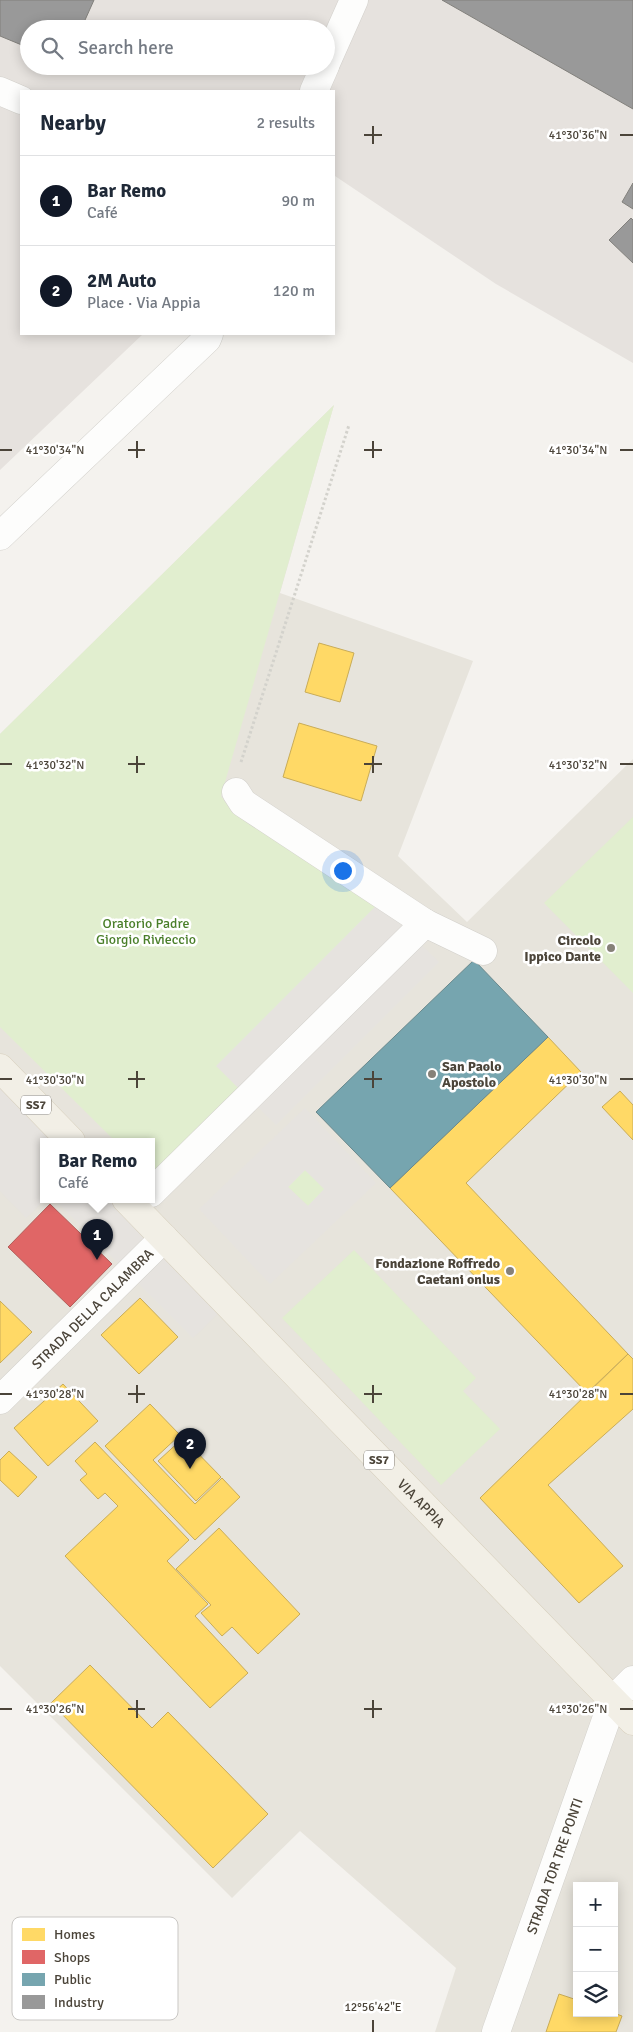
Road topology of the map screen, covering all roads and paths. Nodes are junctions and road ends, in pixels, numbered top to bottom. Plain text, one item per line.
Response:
1 (354, 0) edge
2 (335, 44) edge
3 (321, 75) edge
4 (314, 90) edge
5 (0, 91) edge
6 (20, 100) edge
7 (209, 335) edge
8 (349, 425) dead end
9 (0, 536) edge
10 (236, 792) joint
11 (425, 923) junction
12 (484, 951) dead end
13 (0, 1068) edge
14 (69, 1138) edge
15 (155, 1185) edge
16 (141, 1203) edge
17 (164, 1238) junction
18 (0, 1400) edge
19 (633, 1680) edge
20 (612, 1700) junction
21 (633, 1721) edge
22 (496, 2032) edge

1 - 2 street
3 - 4 street
5 - 6 street
7 - 9 street
8 - 10 path
10 - 11 street
11 - 12 street
11 - 15 street
13 - 14 main road, SS7
16 - 17 main road, VIA APPIA / SS7
17 - 18 street, STRADA DELLA CALAMBRA
17 - 20 main road, VIA APPIA / SS7
19 - 20 street
20 - 21 main road, VIA APPIA / SS7
20 - 22 street, STRADA TOR TRE PONTI

